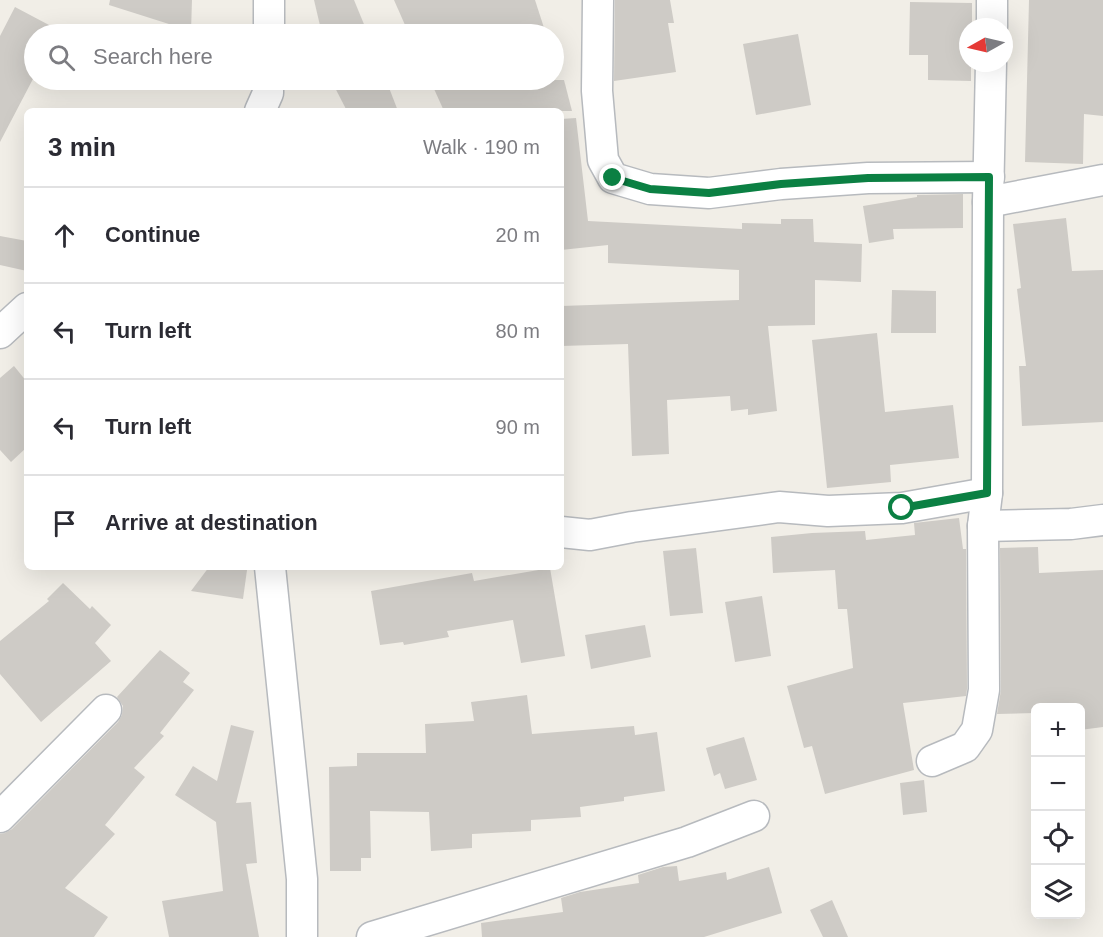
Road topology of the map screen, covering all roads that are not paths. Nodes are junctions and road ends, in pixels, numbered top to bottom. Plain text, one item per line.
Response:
1 (269, 0) edge
2 (598, 0) edge
3 (992, 0) edge
4 (992, 18) edge
5 (269, 24) edge
6 (991, 72) edge
7 (267, 90) edge
8 (261, 108) edge
9 (1103, 180) edge
10 (989, 190) junction
11 (24, 311) edge
12 (0, 333) edge
13 (987, 493) junction
14 (1103, 520) edge
15 (984, 526) junction
16 (564, 532) edge
17 (278, 570) edge
18 (106, 710) dead end
19 (932, 761) dead end
20 (754, 816) dead end
21 (0, 817) edge
22 (302, 937) edge
23 (372, 937) edge

1 - 5 street
2 - 10 street
3 - 4 street
6 - 10 street
7 - 8 street
9 - 10 street
10 - 13 street
11 - 12 street
13 - 15 street
13 - 16 street
14 - 15 street
15 - 19 street
17 - 22 street
18 - 21 street
20 - 23 street

